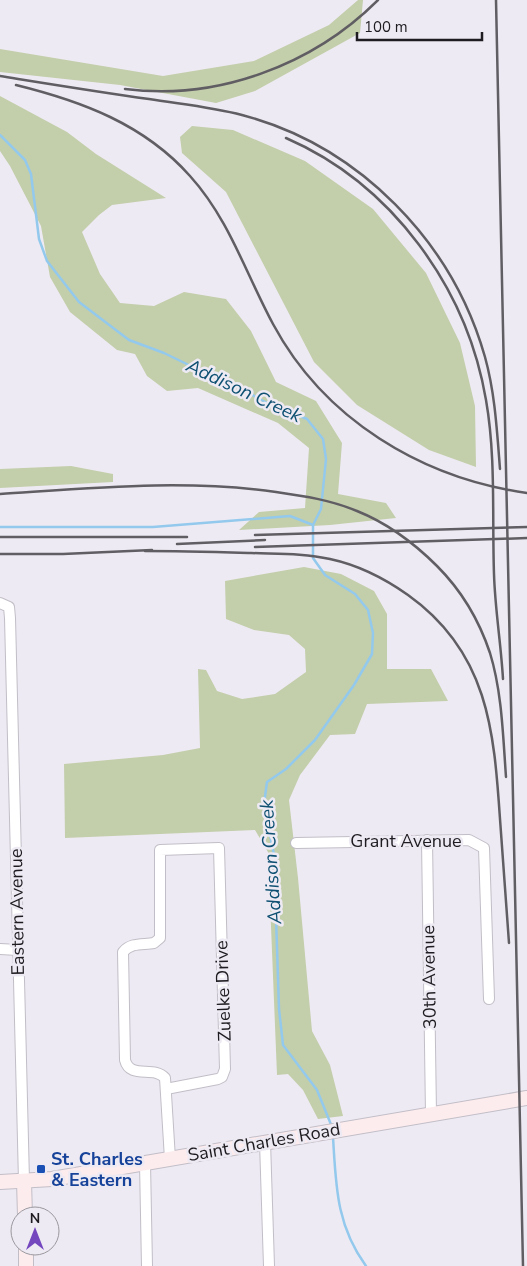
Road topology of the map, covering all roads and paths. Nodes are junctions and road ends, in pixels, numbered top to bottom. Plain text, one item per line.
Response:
1 (5, 605) edge
2 (427, 840) junction
3 (296, 843) dead end
4 (0, 949) edge
5 (18, 950) junction
6 (489, 999) dead end
7 (166, 1089) junction
8 (527, 1098) edge
9 (431, 1114) junction
10 (265, 1142) junction
11 (170, 1159) junction
12 (145, 1163) junction
13 (24, 1181) junction
14 (0, 1182) edge
15 (25, 1206) edge
16 (147, 1266) edge
17 (268, 1266) edge

1 - 5 street, Eastern Avenue
2 - 3 street, Grant Avenue
2 - 6 street, Grant Avenue
2 - 9 street, 30th Avenue
4 - 5 street
5 - 13 street, Eastern Avenue
7 - 7 street, Zuelke Drive
7 - 11 street
8 - 9 main road, Saint Charles Road
9 - 10 main road, Saint Charles Road
10 - 11 main road, Saint Charles Road
10 - 17 street
11 - 12 main road, Saint Charles Road
12 - 13 main road, Saint Charles Road
12 - 16 street
13 - 14 main road, Saint Charles Road
13 - 15 main road, Eastern Avenue

